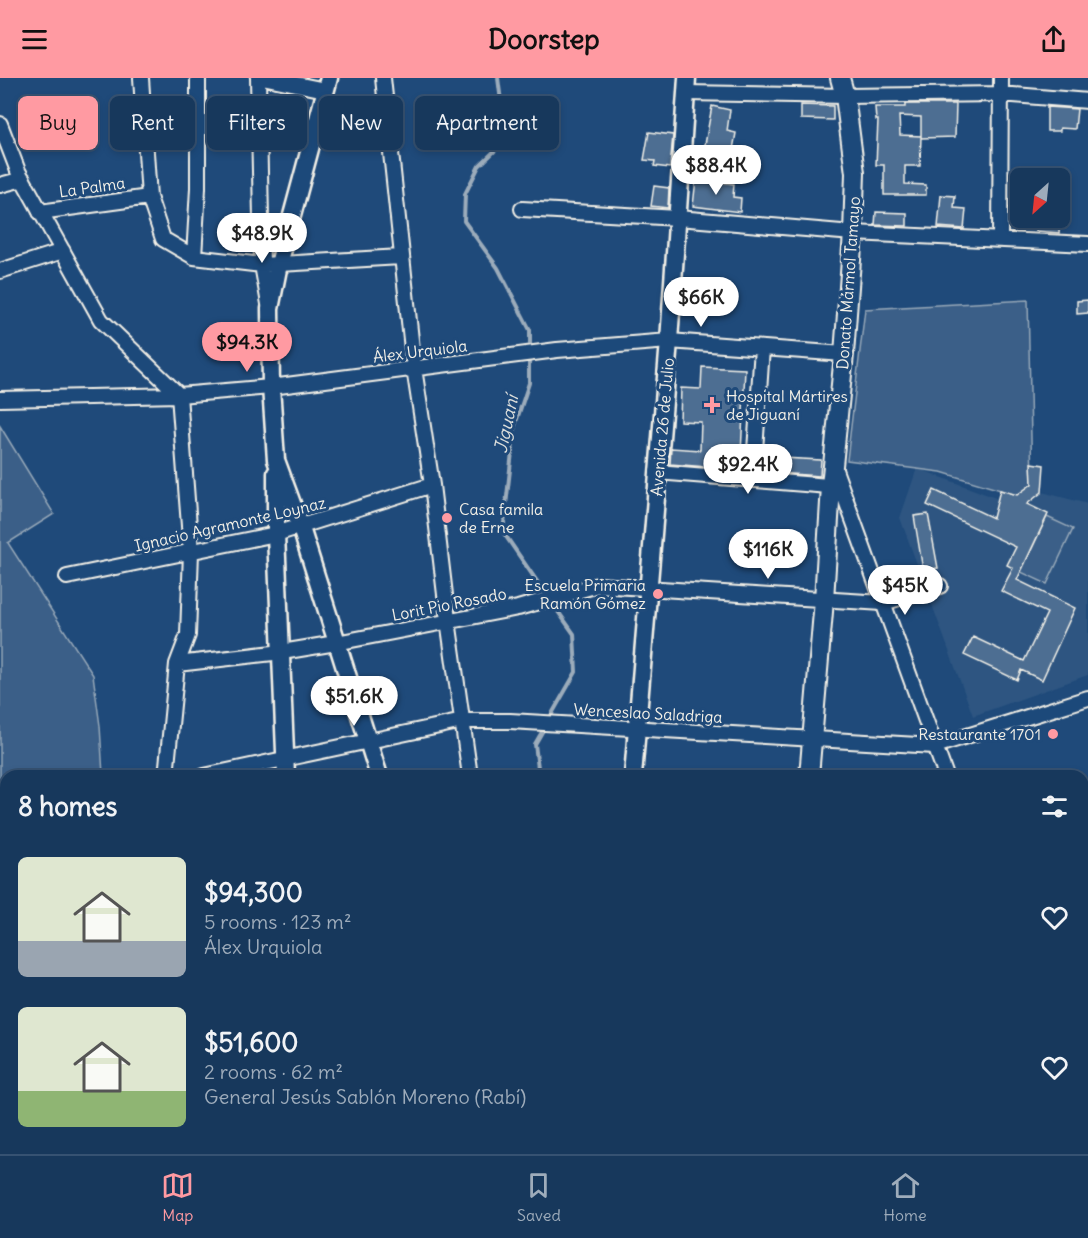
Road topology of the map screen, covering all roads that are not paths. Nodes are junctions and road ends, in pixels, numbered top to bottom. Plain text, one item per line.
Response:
1 (141, 78) edge
2 (198, 78) edge
3 (258, 78) edge
4 (267, 78) edge
5 (383, 78) edge
6 (840, 78) edge
7 (1001, 78) edge
8 (327, 84) edge
9 (686, 86) edge
10 (1001, 94) junction
11 (845, 96) junction
12 (1088, 101) edge
13 (0, 124) edge
14 (22, 179) junction
15 (0, 185) edge
16 (149, 196) junction
17 (522, 208) dead end
18 (40, 212) junction
19 (678, 218) junction
20 (853, 233) junction
21 (1000, 239) junction
22 (1088, 244) edge
23 (63, 251) junction
24 (401, 256) junction
25 (194, 257) junction
26 (279, 264) junction
27 (262, 265) junction
28 (0, 271) edge
29 (270, 309) junction
30 (669, 341) junction
31 (762, 348) junction
32 (844, 354) junction
33 (414, 368) junction
34 (271, 387) junction
35 (179, 396) junction
36 (0, 399) edge
37 (276, 460) junction
38 (657, 472) junction
39 (753, 480) junction
40 (835, 480) junction
41 (432, 485) junction
42 (300, 528) junction
43 (276, 534) junction
44 (191, 552) junction
45 (67, 577) dead end
46 (940, 586) dead end
47 (648, 589) junction
48 (824, 600) junction
49 (883, 603) junction
50 (448, 620) junction
51 (336, 643) junction
52 (282, 652) junction
53 (177, 663) junction
54 (1088, 698) edge
55 (463, 721) junction
56 (637, 729) junction
57 (811, 739) junction
58 (367, 740) junction
59 (935, 746) junction
60 (286, 767) edge
61 (167, 770) edge
62 (259, 770) edge
63 (377, 770) edge
64 (469, 770) edge
65 (634, 770) edge
66 (809, 770) edge
67 (944, 770) edge

1 - 16 street
2 - 25 street
3 - 27 street
4 - 8 street
5 - 24 street
6 - 11 main road, Donato Mármol Tamayo
7 - 10 street
8 - 26 street
9 - 11 street
9 - 19 street, Avenida 26 de Julio
10 - 11 street
10 - 12 street
10 - 21 street
11 - 20 main road, Donato Mármol Tamayo
13 - 14 street
14 - 15 street
14 - 18 street
16 - 18 street, La Palma
16 - 25 street
17 - 19 street
18 - 23 street
19 - 20 street
19 - 30 street, Avenida 26 de Julio
20 - 21 street
20 - 32 main road, Donato Mármol Tamayo
21 - 22 street
23 - 28 street
23 - 35 street
24 - 26 street
24 - 33 street
25 - 27 street
26 - 27 street
26 - 29 street
27 - 29 street
29 - 34 street
30 - 31 street, Álex Urquiola
30 - 33 street, Álex Urquiola
30 - 38 street, Avenida 26 de Julio
31 - 32 street, Álex Urquiola
31 - 39 street
32 - 40 main road, Donato Mármol Tamayo
33 - 34 street, Álex Urquiola
33 - 41 street
34 - 35 street, Álex Urquiola
34 - 37 street
35 - 36 street, Álex Urquiola
35 - 44 street
37 - 42 street
37 - 43 street
38 - 39 street
38 - 47 street, Avenida 26 de Julio
39 - 40 street
40 - 48 main road, Donato Mármol Tamayo
40 - 49 street
41 - 42 street, Ignacio Agramonte Loynaz
41 - 50 street
42 - 43 street, Ignacio Agramonte Loynaz
42 - 51 street
43 - 44 street, Ignacio Agramonte Loynaz
43 - 52 street
44 - 45 street, Ignacio Agramonte Loynaz
44 - 53 street
46 - 49 street, Lorit Pio Rosado
47 - 48 street, Lorit Pio Rosado
47 - 50 street, Lorit Pio Rosado
47 - 56 street, Avenida 26 de Julio
48 - 49 street, Lorit Pio Rosado
48 - 57 main road, Donato Mármol Tamayo
49 - 59 street
50 - 51 street, Lorit Pio Rosado
50 - 55 street
51 - 52 street, Lorit Pio Rosado
51 - 58 street
52 - 53 street, Lorit Pio Rosado
52 - 60 street
53 - 61 street
54 - 59 street, Wenceslao Saladriga
55 - 56 street, Wenceslao Saladriga
55 - 58 street, Wenceslao Saladriga
55 - 64 street
56 - 57 street, Wenceslao Saladriga
56 - 65 street, Avenida 26 de Julio
57 - 59 street, Wenceslao Saladriga
57 - 66 main road, Donato Mármol Tamayo
58 - 60 street, Wenceslao Saladriga
58 - 63 street
59 - 67 street
60 - 62 street, Wenceslao Saladriga

